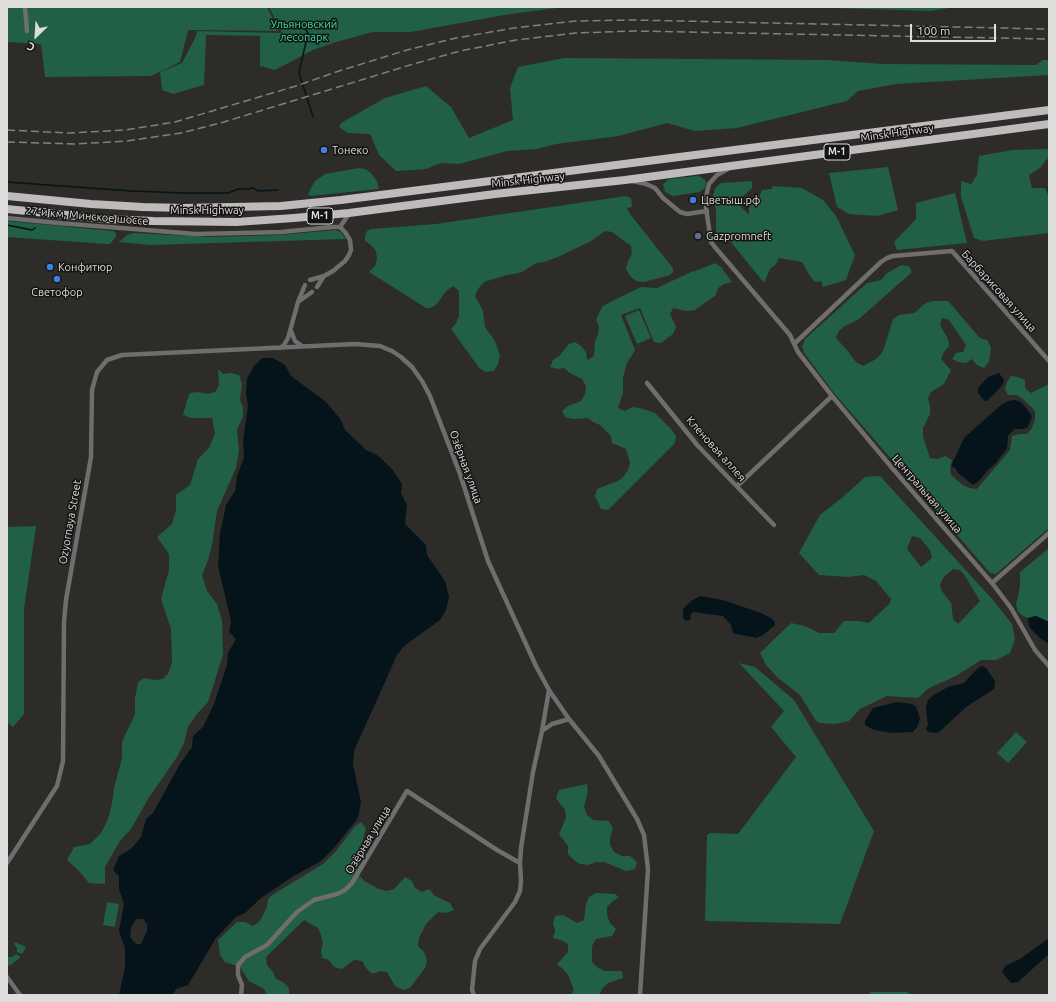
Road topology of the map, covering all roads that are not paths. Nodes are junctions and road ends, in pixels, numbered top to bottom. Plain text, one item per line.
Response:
1 (25, 7) edge
2 (27, 31) dead end
3 (1049, 110) edge
4 (1049, 124) edge
5 (735, 165) junction
6 (625, 180) junction
7 (7, 196) edge
8 (7, 209) edge
9 (707, 211) junction
10 (349, 213) junction
11 (7, 218) edge
12 (340, 227) junction
13 (324, 276) junction
14 (310, 280) dead end
15 (305, 285) dead end
16 (317, 287) dead end
17 (312, 292) dead end
18 (298, 302) junction
19 (290, 330) junction
20 (794, 344) junction
21 (304, 347) junction
22 (280, 348) junction
23 (1049, 361) edge
24 (646, 383) dead end
25 (832, 396) junction
26 (737, 486) junction
27 (774, 526) dead end
28 (1049, 533) edge
29 (992, 583) junction
30 (1049, 666) edge
31 (549, 690) junction
32 (568, 719) junction
33 (542, 732) junction
34 (7, 863) edge
35 (520, 863) junction
36 (7, 977) edge
37 (20, 995) edge
38 (241, 995) edge
39 (474, 995) edge
40 (640, 995) edge

1 - 2 street
3 - 7 highway, Minsk Highway / М-1
4 - 5 highway, Minsk Highway / М-1
5 - 6 highway, Minsk Highway / М-1
5 - 9 street
6 - 9 street
6 - 10 highway, Minsk Highway / М-1
8 - 10 highway, Minsk Highway / М-1
9 - 20 street, Центральная улица
10 - 12 street
11 - 12 street, 27-й км, Минское шоссе
12 - 13 street
13 - 14 street
13 - 16 street
15 - 18 street
17 - 18 street
18 - 19 street
19 - 21 street
19 - 22 street
20 - 23 street, Барбарисовая улица
20 - 25 street, Центральная улица
21 - 22 street, Ozyornaya Street
21 - 31 street, Озёрная улица
22 - 34 street, Ozyornaya Street
24 - 26 street, Кленовая аллея
25 - 26 street
25 - 29 street, Центральная улица
26 - 27 street, Кленовая аллея
28 - 29 street
29 - 30 street, Центральная улица
31 - 32 street, Озёрная улица
31 - 33 street
32 - 33 street
32 - 40 street, Озёрная улица
33 - 35 street
35 - 38 street, Озёрная улица
35 - 39 street
36 - 37 street

